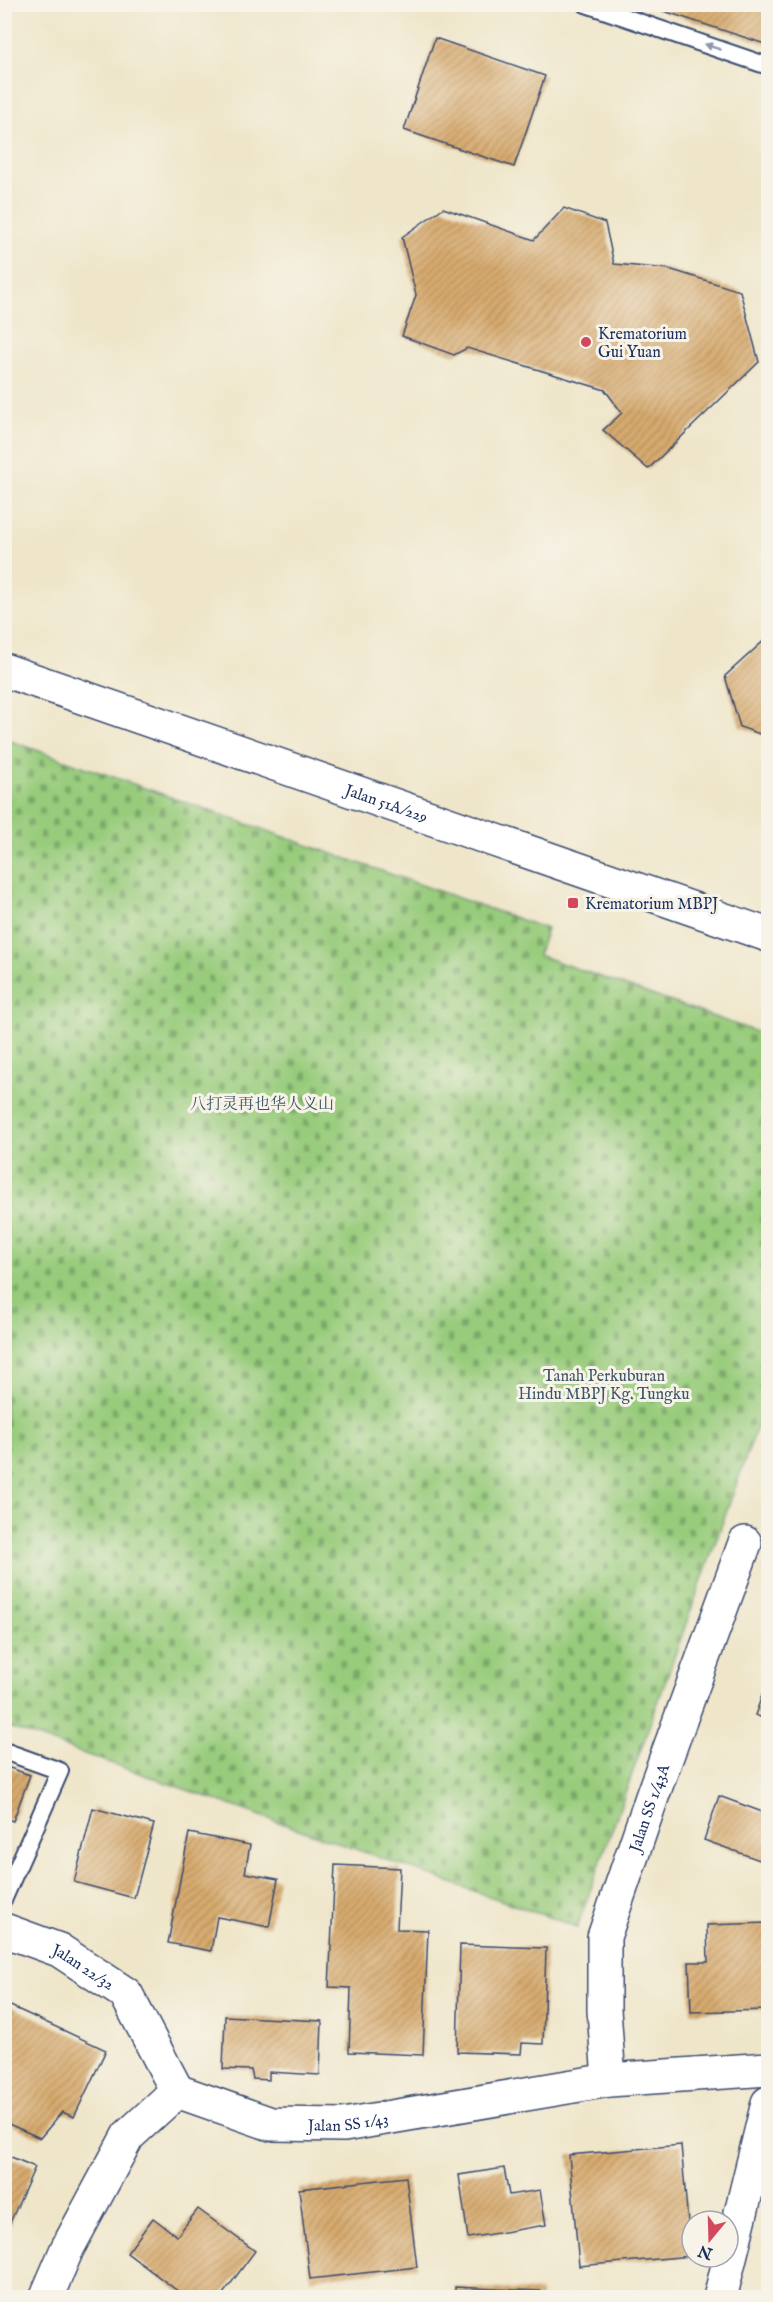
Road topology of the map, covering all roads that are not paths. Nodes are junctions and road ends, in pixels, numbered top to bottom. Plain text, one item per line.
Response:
1 (586, 4) edge
2 (768, 66) edge
3 (4, 669) edge
4 (768, 935) edge
5 (745, 1543) dead end
6 (4, 1751) edge
7 (4, 1899) edge
8 (4, 1930) edge
9 (768, 2069) edge
10 (609, 2080) junction
11 (177, 2091) junction
12 (768, 2103) edge
13 (46, 2298) edge
14 (720, 2298) edge

2 -> 1 lane
3 - 4 street, Jalan 51A/229
5 - 10 street, Jalan SS 1/43A
6 - 7 lane
8 - 11 street, Jalan 22/32
9 - 10 street, Jalan SS 1/43
10 - 11 street, Jalan SS 1/43
11 - 13 street
12 - 14 street

